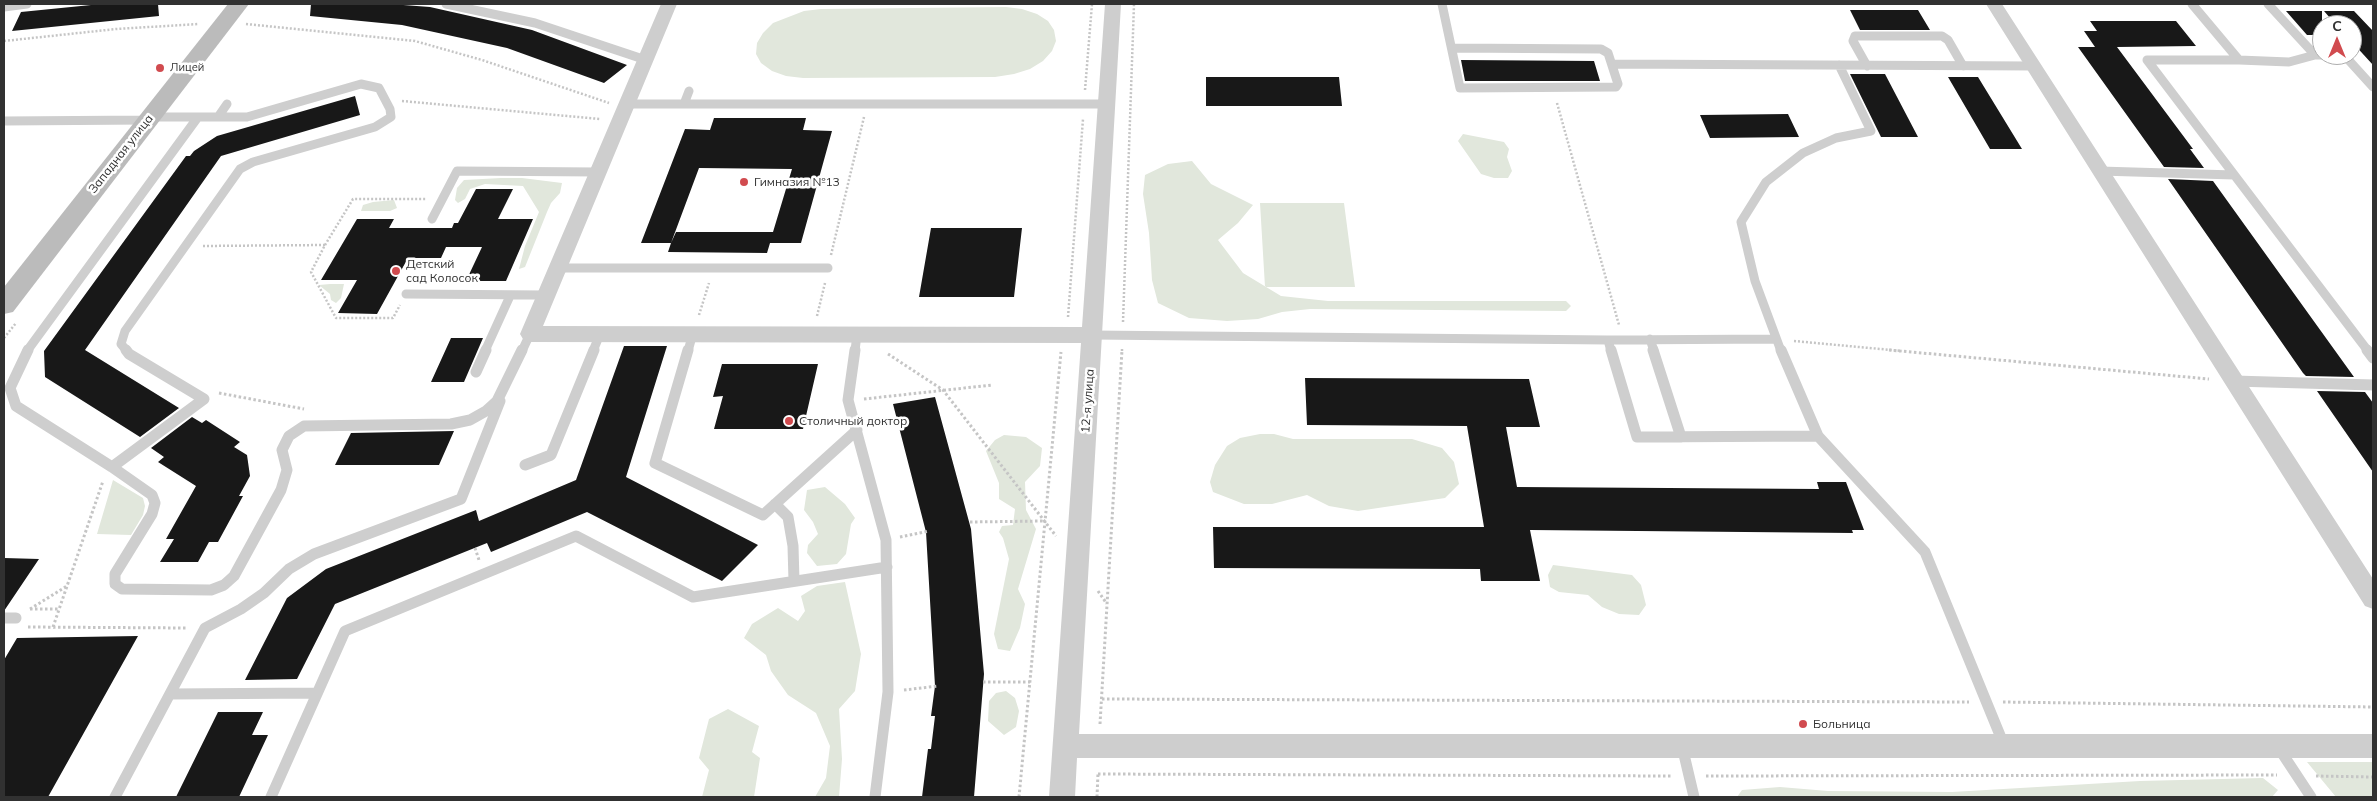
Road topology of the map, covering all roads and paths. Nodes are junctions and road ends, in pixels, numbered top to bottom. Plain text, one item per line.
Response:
1 (27, 4) edge
2 (239, 4) edge
3 (446, 4) edge
4 (669, 4) edge
5 (1092, 4) edge
6 (1113, 4) edge
7 (1134, 4) edge
8 (1442, 4) edge
9 (1994, 4) edge
10 (2192, 4) edge
11 (2268, 4) edge
12 (4, 7) edge
13 (223, 24) junction
14 (4, 41) edge
15 (1452, 48) junction
16 (2312, 52) edge
17 (2312, 57) edge
18 (646, 60) junction
19 (2239, 60) junction
20 (1612, 64) junction
21 (1839, 65) junction
22 (2353, 65) edge
23 (1867, 66) junction
24 (1963, 66) junction
25 (2033, 66) junction
26 (2373, 86) edge
27 (1553, 88) junction
28 (689, 91) dead end
29 (384, 100) junction
30 (226, 104) dead end
31 (684, 104) junction
32 (867, 104) junction
33 (1084, 104) junction
34 (1106, 104) junction
35 (623, 112) junction
36 (198, 117) junction
37 (218, 117) junction
38 (149, 118) junction
39 (4, 121) edge
40 (2100, 171) junction
41 (598, 172) junction
42 (2234, 175) junction
43 (443, 199) junction
44 (432, 219) dead end
45 (325, 245) junction
46 (185, 246) junction
47 (557, 268) junction
48 (714, 268) junction
49 (828, 268) junction
50 (406, 294) joint
51 (545, 295) junction
52 (510, 296) junction
53 (4, 305) edge
54 (693, 333) junction
55 (813, 333) junction
56 (530, 334) junction
57 (600, 334) junction
58 (857, 334) junction
59 (1065, 335) junction
60 (1092, 335) junction
61 (1122, 335) junction
62 (1650, 339) junction
63 (1776, 339) junction
64 (1608, 340) junction
65 (1623, 340) junction
66 (2373, 358) edge
67 (476, 372) dead end
68 (2234, 381) junction
69 (992, 385) dead end
70 (2373, 386) edge
71 (504, 389) junction
72 (943, 390) junction
73 (204, 399) junction
74 (848, 400) junction
75 (305, 409) dead end
76 (857, 430) junction
77 (1818, 436) junction
78 (1681, 437) junction
79 (525, 466) dead end
80 (112, 467) junction
81 (775, 504) junction
82 (1044, 521) junction
83 (970, 522) dead end
84 (929, 531) dead end
85 (886, 540) junction
86 (1077, 562) junction
87 (887, 567) junction
88 (794, 581) junction
89 (67, 586) junction
90 (2373, 599) edge
91 (1108, 605) junction
92 (30, 609) junction
93 (59, 609) junction
94 (4, 618) edge
95 (16, 618) junction
96 (53, 627) junction
97 (205, 628) junction
98 (983, 682) dead end
99 (1030, 682) junction
100 (938, 686) dead end
101 (888, 692) junction
102 (317, 693) junction
103 (170, 694) junction
104 (1102, 699) junction
105 (1986, 702) junction
106 (2373, 707) edge
107 (1066, 746) junction
108 (1099, 746) junction
109 (1682, 746) junction
110 (2005, 746) junction
111 (2278, 746) junction
112 (2373, 746) edge
113 (1098, 774) junction
114 (2297, 775) junction
115 (1689, 776) junction
116 (2373, 777) edge
117 (115, 797) edge
118 (271, 797) edge
119 (875, 797) edge
120 (1020, 797) edge
121 (1062, 797) edge
122 (1097, 797) edge
123 (1694, 797) edge
124 (2311, 797) edge

1 - 12 lane
2 - 13 street, Западная улица
3 - 18 lane
4 - 18 street
5 - 33 path
6 - 34 street, 12-я улица
7 - 61 path
8 - 15 lane
9 - 25 street
10 - 19 lane
11 - 16 lane
13 - 14 path
13 - 35 path
13 - 38 street, Западная улица
15 - 20 lane
15 - 27 lane
17 - 19 lane
18 - 35 street
19 - 42 lane
20 - 21 lane
20 - 27 lane
21 - 23 lane
21 - 63 lane
22 - 26 lane
23 - 24 lane
23 - 24 lane
24 - 25 lane
25 - 40 street
27 - 65 path
28 - 31 lane
29 - 35 path
29 - 37 lane
29 - 46 lane
30 - 37 lane
31 - 32 lane
31 - 35 lane
32 - 33 lane
32 - 49 path
33 - 34 lane
33 - 59 path
34 - 60 street, 12-я улица
35 - 41 street
36 - 37 lane
36 - 38 lane
36 - 80 lane
38 - 39 lane
38 - 53 street, Западная улица
40 - 42 lane
40 - 68 street
41 - 43 lane
41 - 47 street
42 - 66 lane
43 - 44 lane
43 - 45 path
45 - 46 path
45 - 50 path
46 - 73 lane
47 - 48 lane
47 - 51 street
48 - 49 lane
48 - 54 path
49 - 55 path
50 - 52 lane
51 - 52 lane
51 - 56 street
52 - 67 lane
54 - 55 street
54 - 57 street
54 - 81 lane
55 - 58 street
56 - 57 street
56 - 71 lane
57 - 79 lane
58 - 59 street
58 - 72 path
58 - 74 lane
59 - 60 street
59 - 82 path
60 - 61 lane
60 - 86 street, 12-я улица
61 - 64 lane
61 - 91 path
62 - 63 lane
62 - 65 lane
62 - 78 lane
63 - 68 path
63 - 77 lane
64 - 65 lane
64 - 78 lane
68 - 70 lane
68 - 90 street
69 - 72 path
71 - 80 lane
71 - 97 lane
72 - 74 path
72 - 82 path
73 - 75 path
73 - 80 lane
74 - 76 lane
76 - 81 lane
76 - 85 lane
77 - 78 lane
77 - 105 lane
80 - 89 path
81 - 88 lane
82 - 83 path
82 - 86 path
82 - 99 path
84 - 85 path
85 - 87 lane
86 - 91 path
86 - 107 street, 12-я улица
87 - 88 lane
87 - 101 lane
88 - 102 lane
89 - 92 path
89 - 93 path
91 - 104 path
92 - 93 path
92 - 95 path
93 - 96 path
94 - 95 lane
95 - 96 path
96 - 97 path
97 - 103 lane
98 - 99 path
99 - 120 path
100 - 101 path
101 - 119 lane
102 - 103 lane
102 - 118 lane
103 - 117 lane
104 - 105 path
104 - 108 path
105 - 106 path
105 - 110 lane
107 - 108 street
107 - 121 street, 12-я улица
108 - 109 street
108 - 113 path
109 - 110 street
109 - 115 lane
110 - 111 street
111 - 112 street
111 - 114 lane
113 - 115 path
113 - 122 path
114 - 115 path
114 - 116 path
114 - 124 lane
115 - 123 lane

